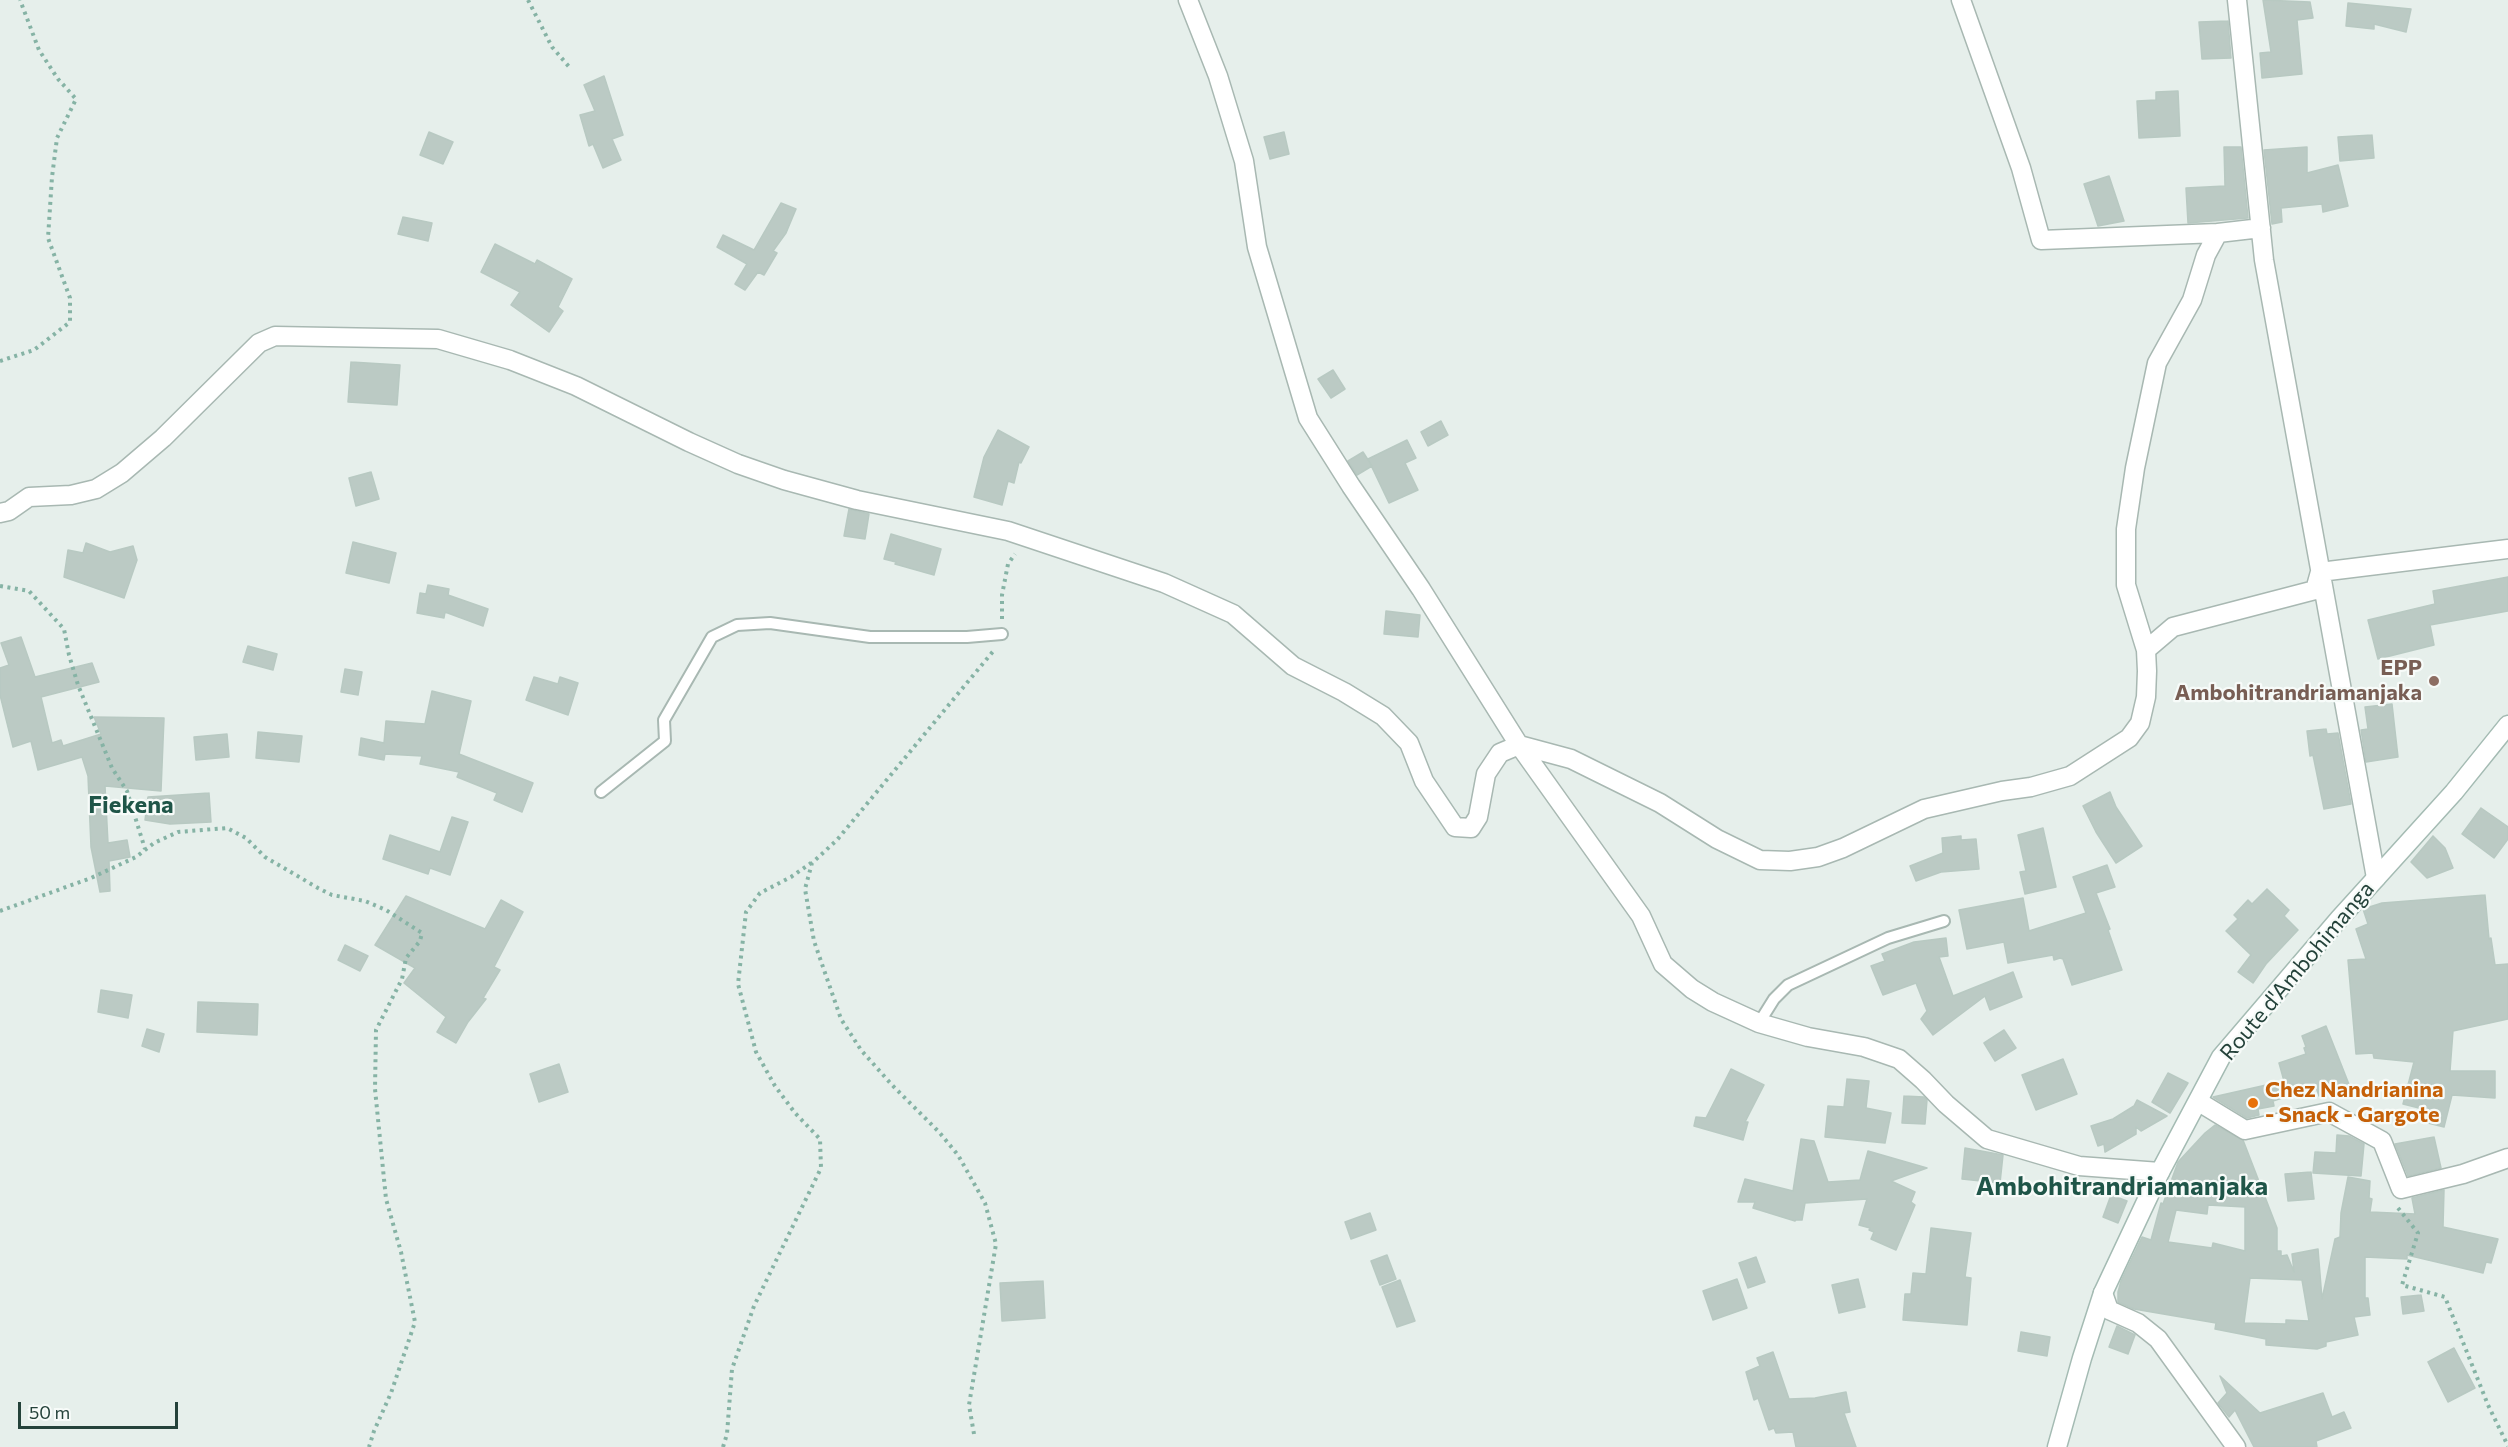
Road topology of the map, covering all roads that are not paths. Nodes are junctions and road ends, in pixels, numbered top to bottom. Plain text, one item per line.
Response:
1 (1188, 0) edge
2 (1961, 0) edge
3 (2237, 0) edge
4 (2261, 228) junction
5 (2218, 233) junction
6 (0, 513) edge
7 (2508, 549) edge
8 (2320, 572) junction
9 (1002, 634) road end
10 (2146, 650) junction
11 (2508, 725) edge
12 (1519, 745) junction
13 (601, 792) dead end
14 (2376, 878) junction
15 (1944, 921) dead end
16 (1759, 1023) junction
17 (2199, 1102) junction
18 (2508, 1158) edge
19 (2160, 1172) junction
20 (2103, 1293) junction
21 (2057, 1447) edge
22 (2236, 1447) edge

1 - 12 street
2 - 5 street
3 - 4 street
4 - 5 street
4 - 8 street
5 - 10 street
6 - 12 street
7 - 8 street
8 - 10 street
8 - 14 street
9 - 13 lane
10 - 12 street
11 - 14 street, Route d'Ambohimanga
12 - 16 street
14 - 17 street, Route d'Ambohimanga
15 - 16 lane
16 - 19 street
17 - 18 street
17 - 19 street, Route d'Ambohimanga
19 - 20 street, Route d'Ambohimanga
20 - 21 street, Route d'Ambohimanga
20 - 22 street

